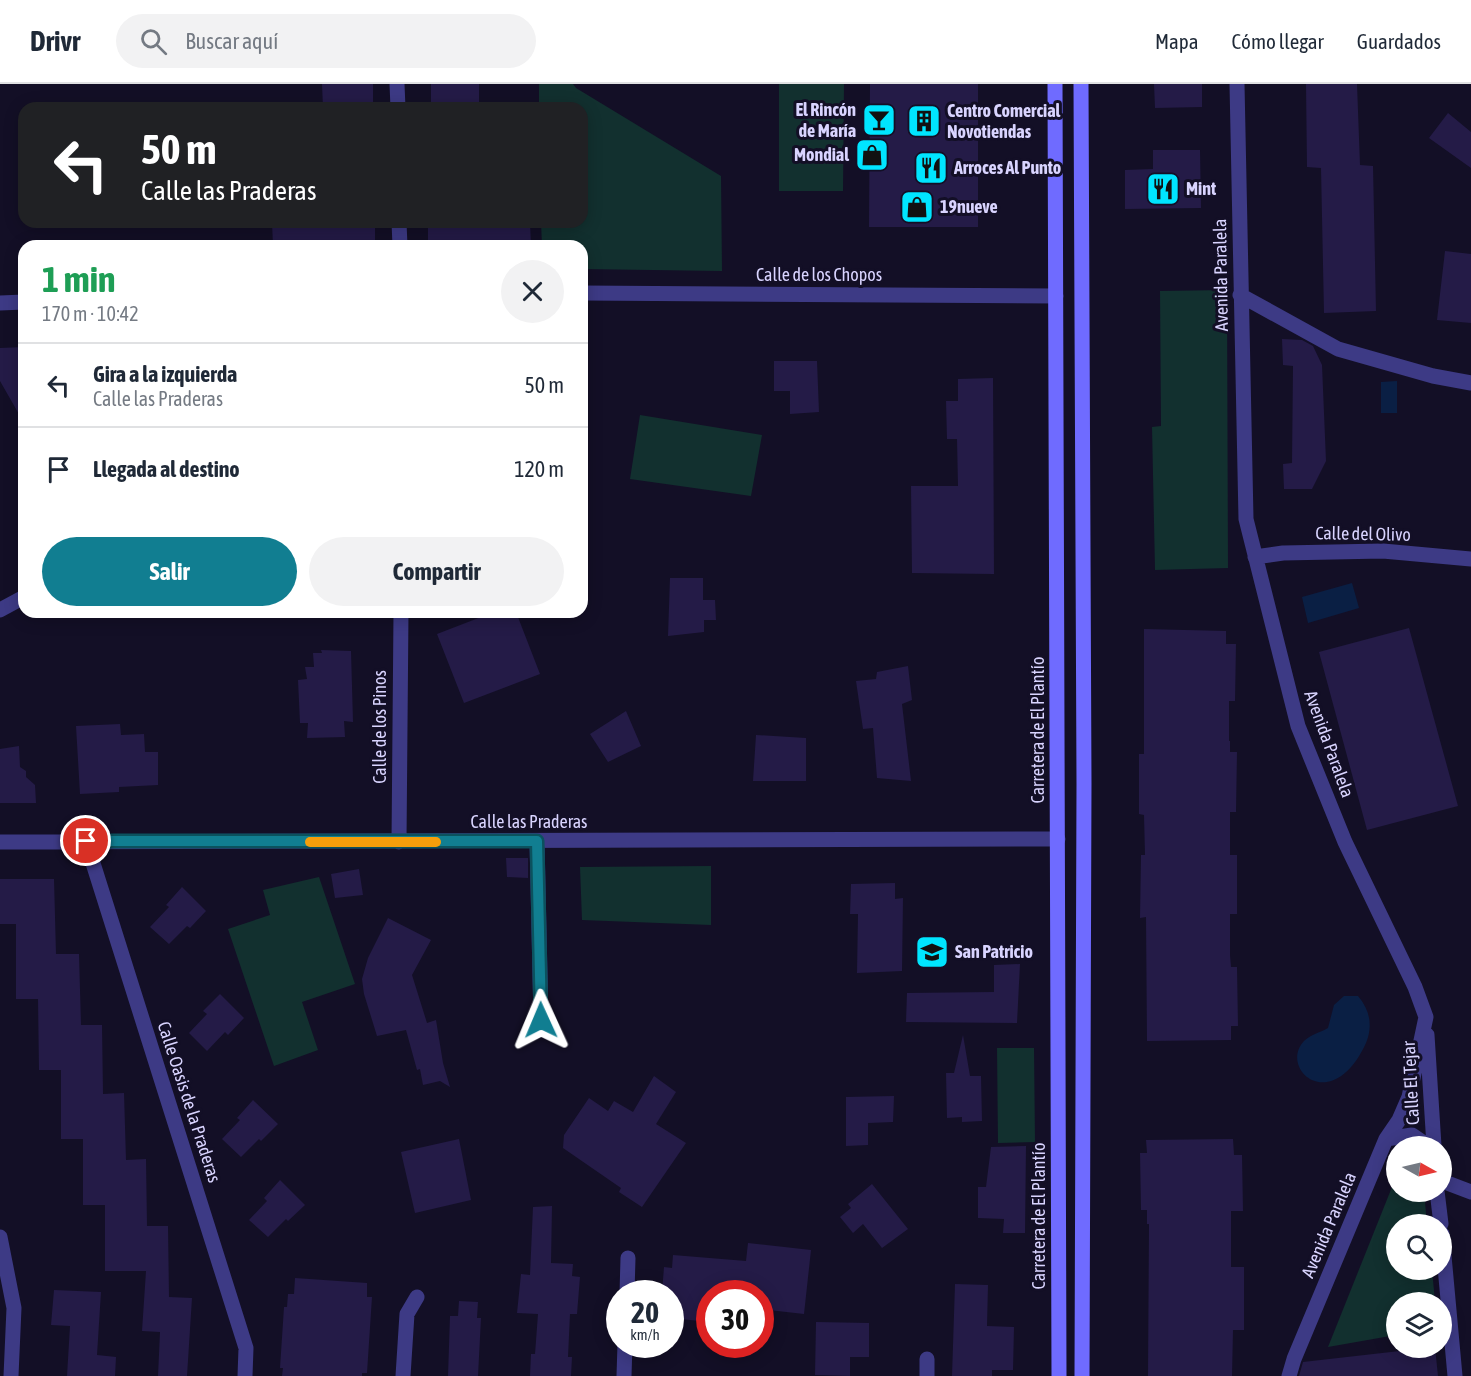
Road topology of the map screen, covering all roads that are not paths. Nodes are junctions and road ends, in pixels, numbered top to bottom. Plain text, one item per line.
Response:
1 (397, 84) edge
2 (1055, 84) edge
3 (1081, 84) edge
4 (1237, 84) edge
5 (398, 102) edge
6 (588, 293) edge
7 (1240, 295) junction
8 (1056, 296) junction
9 (18, 302) edge
10 (0, 303) edge
11 (1471, 383) edge
12 (1255, 557) junction
13 (1471, 559) edge
14 (18, 600) edge
15 (0, 609) edge
16 (401, 618) edge
17 (1058, 839) junction
18 (86, 841) junction
19 (537, 841) junction
20 (0, 842) edge
21 (399, 842) junction
22 (1426, 1017) junction
23 (541, 1020) dead end
24 (1388, 1136) edge
25 (1433, 1136) edge
26 (1386, 1139) edge
27 (1452, 1185) edge
28 (1471, 1192) edge
29 (0, 1237) edge
30 (628, 1258) dead end
31 (627, 1280) edge
32 (1446, 1280) edge
33 (417, 1297) dead end
34 (625, 1358) edge
35 (927, 1359) dead end
36 (11, 1376) edge
37 (245, 1376) edge
38 (403, 1376) edge
39 (624, 1376) edge
40 (927, 1376) edge
41 (1059, 1376) edge
42 (1082, 1376) edge
43 (1289, 1376) edge
44 (1455, 1376) edge

1 - 5 street
2 - 8 street, Carretera de El Plantío
3 - 42 street
4 - 7 street, Avenida Paralela
6 - 8 street, Calle de los Chopos
7 - 11 street
7 - 12 street, Avenida Paralela
8 - 17 street, Carretera de El Plantío
9 - 10 street
12 - 13 street, Calle del Olivo
12 - 22 street, Avenida Paralela
14 - 15 street
16 - 21 street, Calle de los Pinos
17 - 19 street, Calle las Praderas
17 - 41 street, Carretera de El Plantío
18 - 20 street, Calle las Praderas
18 - 21 street, Calle las Praderas
18 - 37 street, Calle Oasis de la Praderas
19 - 21 street, Calle las Praderas
19 - 23 street
22 - 24 street, Avenida Paralela
22 - 25 street, Calle El Tejar
26 - 43 street, Avenida Paralela
27 - 28 street
29 - 36 street
30 - 31 street
32 - 44 street
33 - 38 street
34 - 39 street
35 - 40 street

